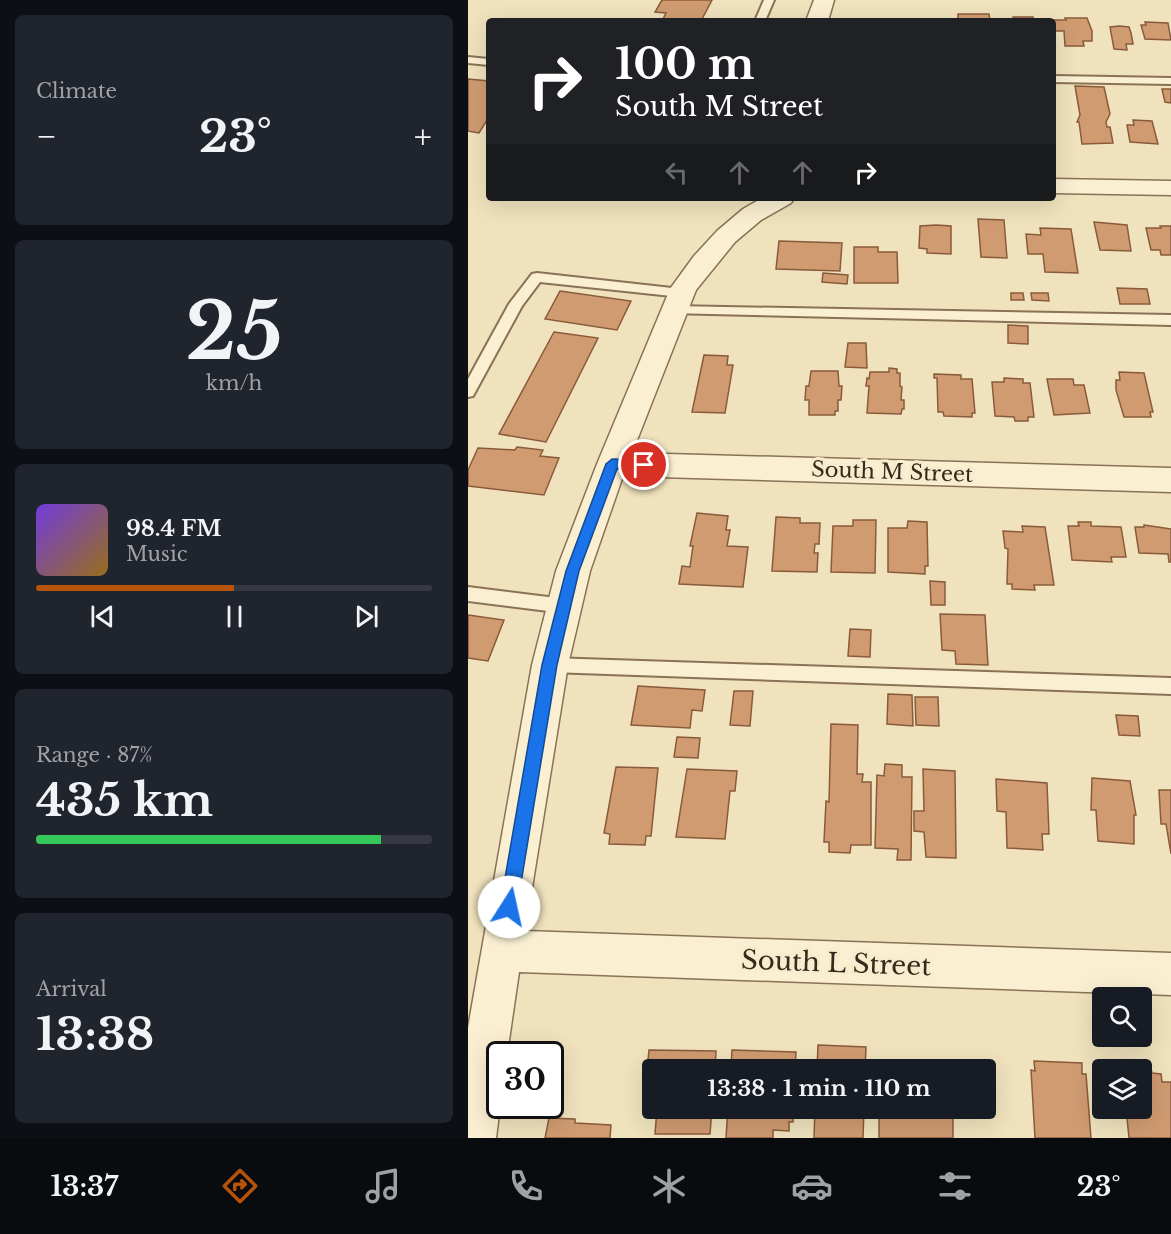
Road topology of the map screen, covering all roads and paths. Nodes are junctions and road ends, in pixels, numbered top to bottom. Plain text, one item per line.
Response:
1 (824, 0) edge
2 (768, 2) edge
3 (761, 18) edge
4 (818, 18) edge
5 (468, 60) edge
6 (486, 62) edge
7 (1056, 79) edge
8 (1171, 81) edge
9 (1056, 186) edge
10 (1171, 188) edge
11 (777, 201) edge
12 (677, 302) junction
13 (1171, 320) edge
14 (468, 392) edge
15 (612, 464) junction
16 (1171, 480) edge
17 (468, 594) edge
18 (564, 606) junction
19 (550, 665) junction
20 (1171, 686) edge
21 (501, 951) junction
22 (1171, 974) edge
23 (480, 1015) edge
24 (473, 1138) edge

1 - 4 street
2 - 3 lane
5 - 6 lane
7 - 8 lane
9 - 10 street
11 - 12 street
12 - 13 lane
12 - 14 lane
12 - 15 street
15 - 16 street, South M Street
15 - 18 street
17 - 18 lane
18 - 19 street
19 - 20 lane
19 - 21 street
21 - 22 street, South L Street
21 - 23 street
23 - 24 street

